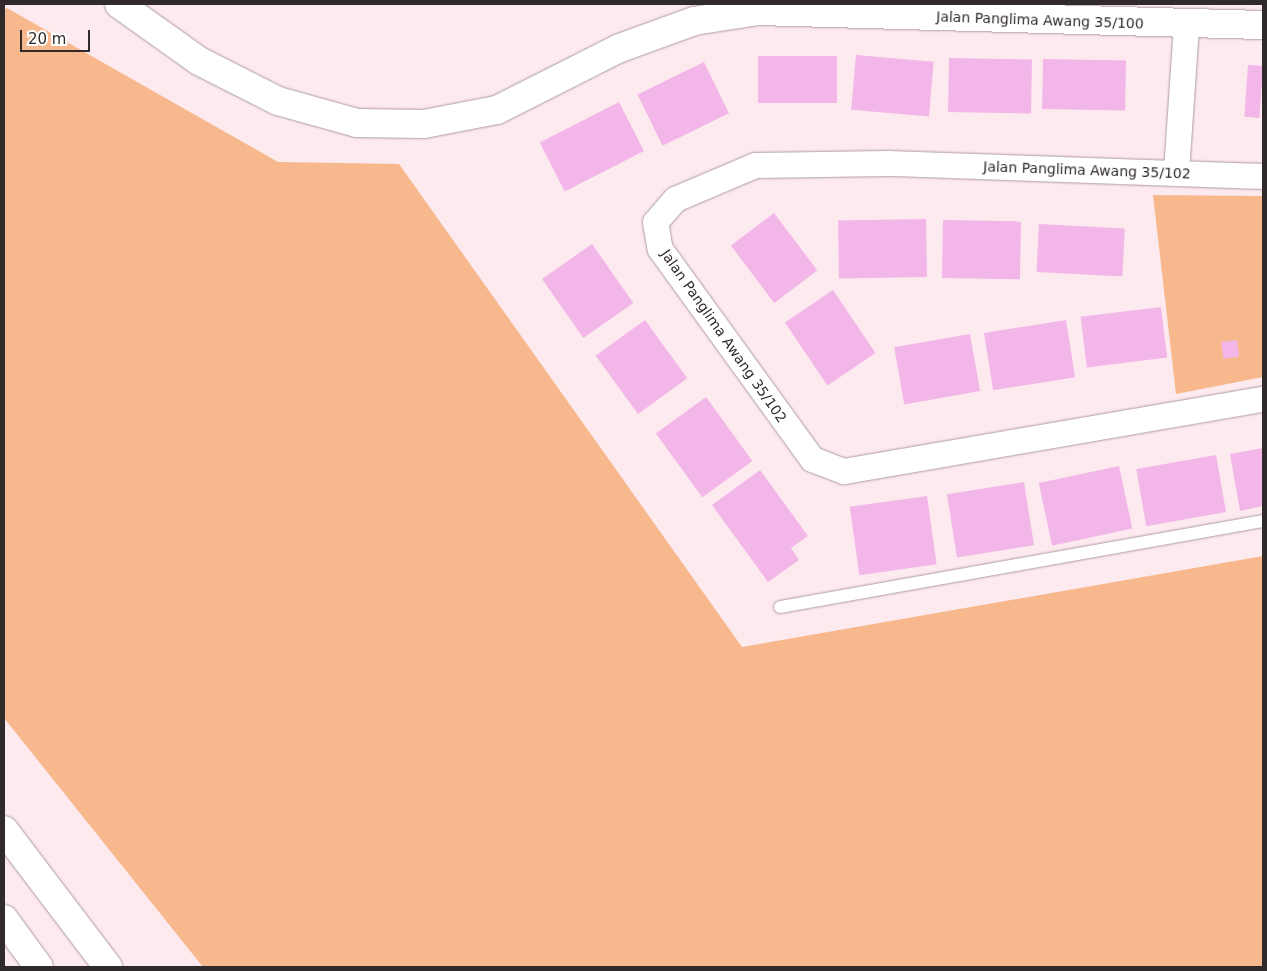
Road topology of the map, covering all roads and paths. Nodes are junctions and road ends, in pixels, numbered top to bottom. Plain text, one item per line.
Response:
1 (119, 4) edge
2 (1186, 24) junction
3 (1263, 25) edge
4 (1176, 172) junction
5 (1263, 176) edge
6 (1263, 399) edge
7 (1263, 521) edge
8 (780, 607) dead end
9 (4, 830) edge
10 (4, 919) edge
11 (39, 967) edge
12 (108, 967) edge

1 - 2 street, Jalan Panglima Awang 35/100
2 - 3 street, Jalan Panglima Awang 35/100
2 - 4 street
4 - 5 street, Jalan Panglima Awang 35/102
4 - 6 street, Jalan Panglima Awang 35/102
7 - 8 lane
9 - 12 street
10 - 11 street

